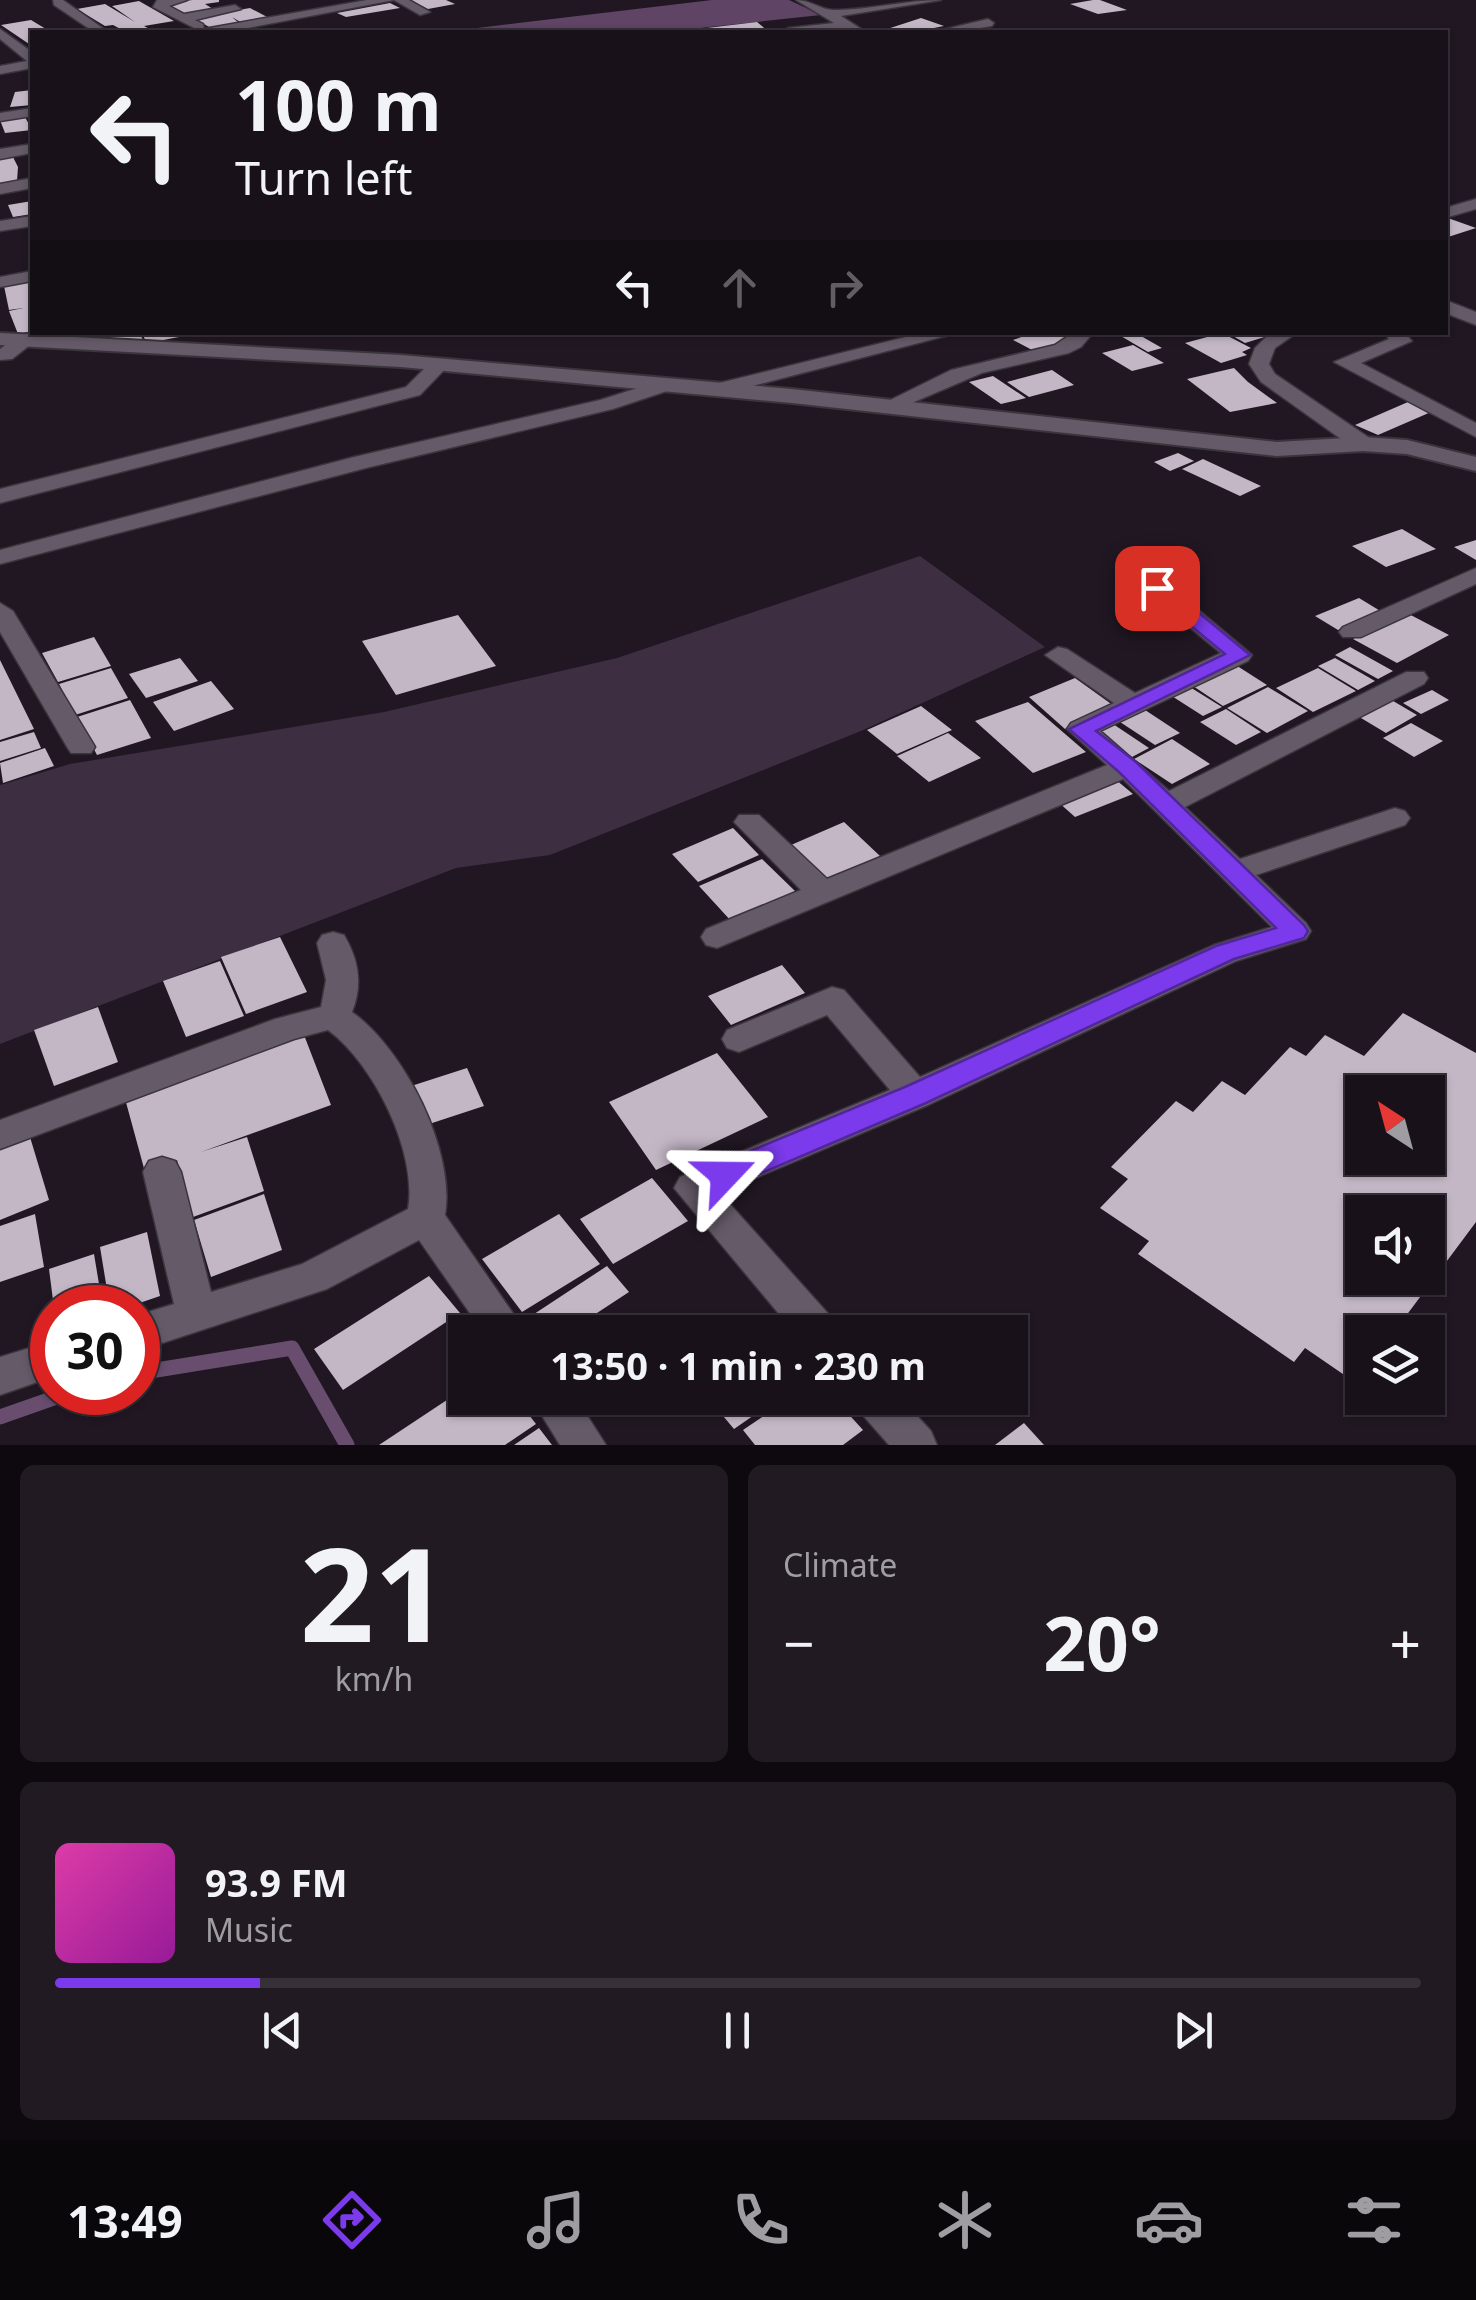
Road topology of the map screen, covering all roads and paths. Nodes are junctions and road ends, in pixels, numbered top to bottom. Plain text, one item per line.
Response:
1 (181, 0) edge
2 (388, 0) edge
3 (400, 0) edge
4 (802, 0) edge
5 (935, 0) edge
6 (58, 2) edge
7 (251, 6) dead end
8 (424, 12) dead end
9 (830, 14) junction
10 (182, 18) junction
11 (988, 23) dead end
12 (853, 29) edge
13 (99, 30) edge
14 (204, 30) edge
15 (219, 30) edge
16 (957, 30) edge
17 (0, 33) edge
18 (30, 59) edge
19 (30, 62) edge
20 (0, 70) edge
21 (30, 112) edge
22 (0, 117) edge
23 (30, 148) edge
24 (0, 154) edge
25 (30, 184) edge
26 (0, 188) edge
27 (1476, 204) edge
28 (1448, 212) edge
29 (30, 221) edge
30 (0, 226) edge
31 (30, 276) edge
32 (0, 282) edge
33 (1448, 307) edge
34 (1476, 319) edge
35 (49, 335) edge
36 (940, 335) edge
37 (1082, 335) edge
38 (1277, 335) edge
39 (1396, 335) edge
40 (7, 347) edge
41 (438, 366) junction
42 (666, 385) junction
43 (718, 390) junction
44 (886, 407) junction
45 (1476, 432) edge
46 (1364, 444) junction
47 (1474, 460) edge
48 (0, 496) edge
49 (0, 557) edge
50 (1476, 575) edge
51 (1157, 588) dead end
52 (0, 611) edge
53 (1352, 632) dead end
54 (1058, 655) dead end
55 (1414, 678) dead end
56 (1134, 705) junction
57 (81, 747) dead end
58 (1127, 767) junction
59 (1165, 804) junction
60 (1395, 818) dead end
61 (749, 822) dead end
62 (1234, 872) junction
63 (822, 894) junction
64 (717, 937) dead end
65 (333, 943) dead end
66 (333, 1016) junction
67 (738, 1039) dead end
68 (915, 1095) junction
69 (0, 1135) edge
70 (162, 1172) dead end
71 (426, 1218) junction
72 (197, 1314) junction
73 (494, 1315) edge
74 (803, 1315) edge
75 (160, 1326) edge
76 (30, 1367) edge
77 (0, 1376) edge
78 (564, 1415) edge
79 (890, 1415) edge
80 (585, 1445) edge
81 (916, 1445) edge

1 - 10 street
2 - 15 street
3 - 8 street
4 - 9 street
5 - 9 street
6 - 13 street
7 - 10 street
9 - 12 street
10 - 14 street
11 - 16 street
17 - 18 street
19 - 20 street
21 - 22 street
23 - 24 street
25 - 26 street
27 - 28 street
29 - 30 street
31 - 32 street
33 - 34 street
35 - 40 street
36 - 43 street
37 - 44 street
38 - 46 street
39 - 45 street
40 - 41 main road
41 - 42 main road
41 - 48 street
42 - 43 main road
42 - 49 street
43 - 44 main road
44 - 46 main road
46 - 47 main road
50 - 53 street
51 - 56 street
52 - 57 street
54 - 56 street
55 - 59 street
56 - 58 street
58 - 59 street
58 - 63 street
59 - 62 street
60 - 62 street
61 - 63 street
62 - 68 street
63 - 64 street
65 - 66 street
66 - 69 street
66 - 71 street
67 - 68 street
68 - 74 street
70 - 72 street
71 - 72 street
71 - 73 street
72 - 75 street
76 - 77 street
78 - 80 street
79 - 81 street

